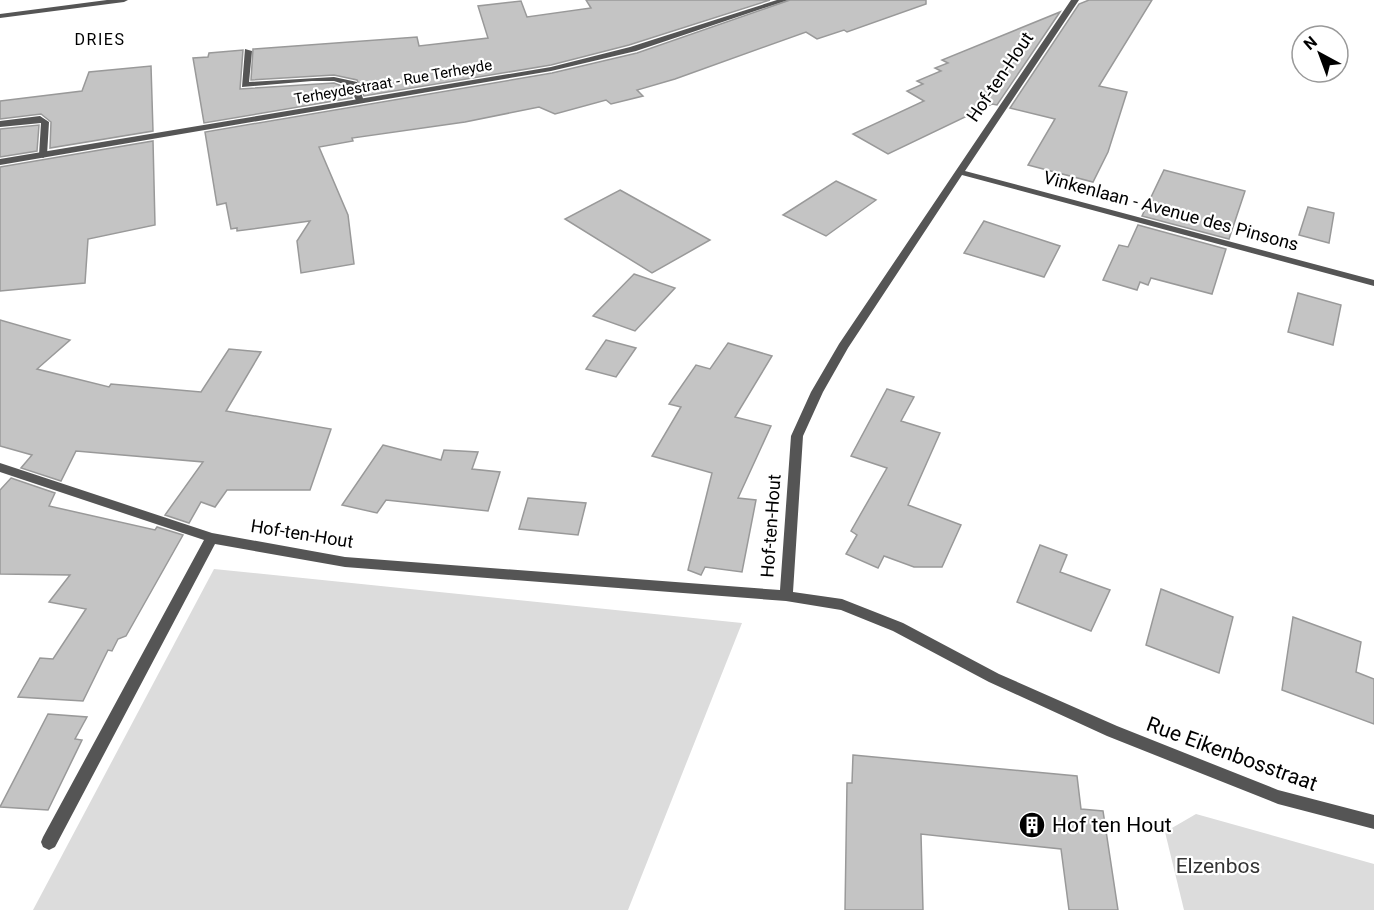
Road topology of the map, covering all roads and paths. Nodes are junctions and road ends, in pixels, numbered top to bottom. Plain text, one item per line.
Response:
1 (124, 0) edge
2 (784, 0) edge
3 (1075, 0) edge
4 (0, 16) edge
5 (248, 51) dead end
6 (360, 101) junction
7 (0, 124) edge
8 (43, 155) junction
9 (0, 162) edge
10 (960, 172) junction
11 (1374, 283) edge
12 (0, 467) edge
13 (212, 538) junction
14 (786, 596) junction
15 (1374, 822) edge
16 (49, 842) dead end

1 - 4 street
2 - 6 street, Terheydestraat - Rue Terheyde
3 - 10 street, Hof-ten-Hout
5 - 6 street
6 - 8 street, Terheydestraat - Rue Terheyde
7 - 8 street
8 - 9 street, Terheydestraat - Rue Terheyde
10 - 11 street, Vinkenlaan - Avenue des Pinsons
10 - 14 street, Hof-ten-Hout
12 - 13 street, Hof-ten-Hout
13 - 14 street, Hof-ten-Hout
13 - 16 street
14 - 15 street, Rue Eikenbosstraat

